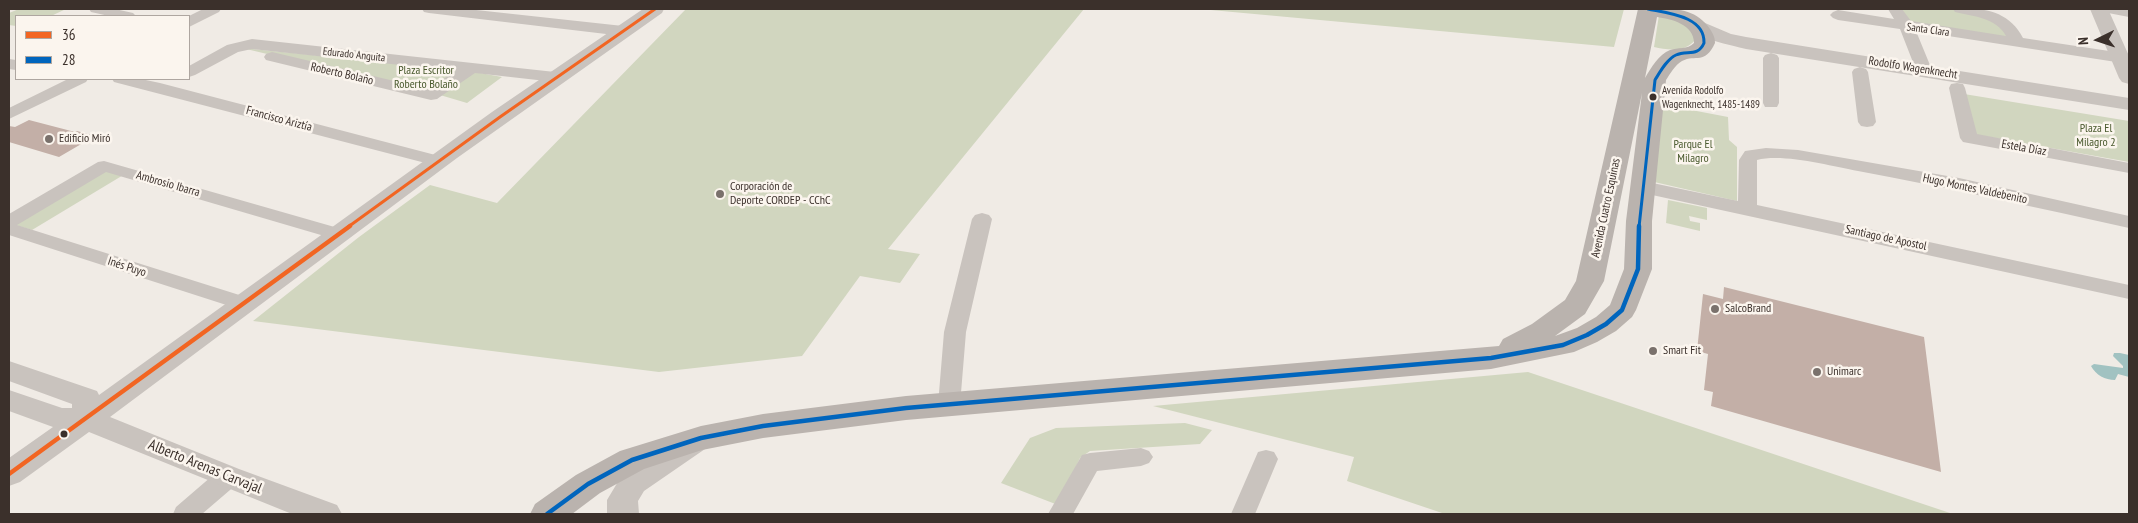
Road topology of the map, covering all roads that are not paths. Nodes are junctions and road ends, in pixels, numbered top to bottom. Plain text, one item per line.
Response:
1 (96, 9) edge
2 (214, 9) edge
3 (438, 9) edge
4 (541, 9) edge
5 (655, 9) edge
6 (1648, 9) edge
7 (1894, 9) edge
8 (1960, 9) edge
9 (2099, 9) edge
10 (2108, 9) edge
11 (1675, 12) edge
12 (2129, 13) edge
13 (123, 15) edge
14 (1838, 15) dead end
15 (528, 20) junction
16 (190, 21) edge
17 (1698, 26) junction
18 (1907, 27) junction
19 (623, 31) junction
20 (2017, 42) junction
21 (1639, 47) junction
22 (233, 48) junction
23 (1699, 50) junction
24 (1676, 55) junction
25 (1771, 58) junction
26 (2125, 58) edge
27 (472, 68) junction
28 (1924, 70) junction
29 (190, 71) edge
30 (1860, 72) junction
31 (555, 77) junction
32 (2129, 78) edge
33 (78, 80) edge
34 (124, 80) edge
35 (174, 80) edge
36 (160, 88) junction
37 (1958, 88) junction
38 (1771, 102) dead end
39 (2129, 104) edge
40 (9, 114) edge
41 (2129, 116) edge
42 (1867, 122) dead end
43 (437, 162) junction
44 (2129, 168) edge
45 (1643, 186) junction
46 (1747, 209) junction
47 (982, 219) dead end
48 (9, 222) edge
49 (2129, 222) edge
50 (9, 229) edge
51 (338, 234) junction
52 (2129, 292) edge
53 (245, 304) junction
54 (1491, 358) junction
55 (9, 371) edge
56 (9, 400) edge
57 (949, 405) junction
58 (86, 419) junction
59 (700, 438) junction
60 (1141, 457) dead end
61 (1266, 459) dead end
62 (9, 474) edge
63 (228, 477) junction
64 (185, 514) edge
65 (326, 514) edge
66 (547, 514) edge
67 (623, 514) edge
68 (1060, 514) edge
69 (1243, 514) edge

1 - 13 street
2 - 16 street
3 - 15 street
4 - 15 street
5 - 19 street
6 - 11 main road
6 - 21 main road, Avenida Cuatro Esquinas
7 - 18 street
8 - 20 street
9 - 26 street
10 - 12 street
11 - 17 main road
14 - 18 street, Santa Clara
15 - 19 street
17 - 23 main road
17 - 28 street, Rodolfo Wagenknecht
18 - 20 street, Santa Clara
18 - 28 street
19 - 31 street
20 - 26 street, Santa Clara
21 - 24 main road
21 - 54 main road, Avenida Cuatro Esquinas
22 - 27 street, Edurado Anguita
22 - 27 street, Roberto Bolaño
22 - 29 street, Edurado Anguita
23 - 24 main road
23 - 25 street, Rodolfo Wagenknecht
24 - 45 main road, Avenida Cuatro Esquinas
25 - 30 street, Rodolfo Wagenknecht
25 - 38 street
26 - 32 street
27 - 31 street, Edurado Anguita
28 - 39 street, Rodolfo Wagenknecht
30 - 37 street, Rodolfo Wagenknecht
30 - 42 street
31 - 43 street
33 - 40 street
34 - 36 street, Francisco Ariztía
35 - 36 street
36 - 43 street, Francisco Ariztía
37 - 41 street, Rodolfo Wagenknecht
37 - 44 street, Estela Díaz
43 - 51 street
45 - 46 street, Santiago de Apostol
45 - 54 main road, Avenida Cuatro Esquinas
46 - 49 street, Hugo Montes Valdebenito
46 - 52 street, Santiago de Apostol
47 - 57 street
48 - 51 street, Ambrosio Ibarra
50 - 53 street, Inés Puyo
51 - 53 street
53 - 58 street
54 - 57 main road, Avenida Cuatro Esquinas
55 - 58 street
56 - 58 street, Alberto Arenas Carvajal
57 - 59 main road, Avenida Cuatro Esquinas
58 - 62 street
58 - 63 street, Alberto Arenas Carvajal
59 - 66 main road, Avenida Cuatro Esquinas
59 - 67 street
60 - 68 street
61 - 69 street
63 - 64 street
63 - 65 street, Alberto Arenas Carvajal

